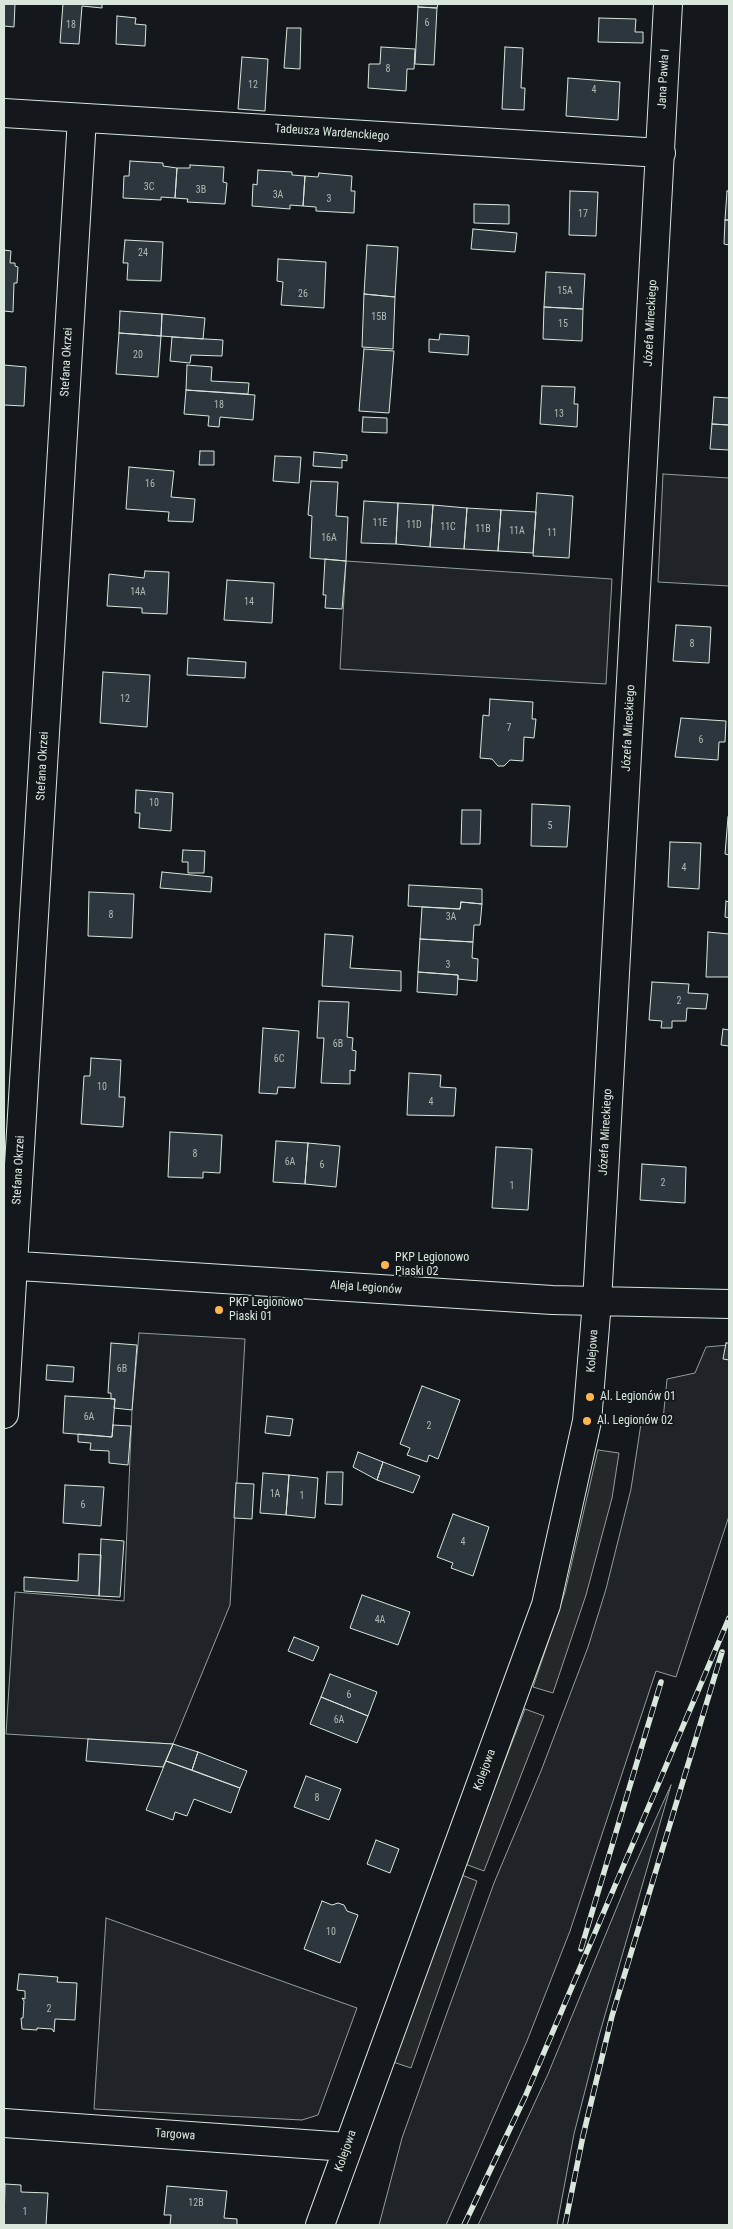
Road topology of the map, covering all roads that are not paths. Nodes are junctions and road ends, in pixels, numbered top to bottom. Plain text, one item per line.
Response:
1 (668, 4) edge
2 (4, 113) edge
3 (82, 118) junction
4 (661, 153) junction
5 (8, 1265) edge
6 (596, 1302) junction
7 (729, 1304) edge
8 (4, 1414) edge
9 (4, 2123) edge
10 (347, 2147) junction
11 (320, 2225) edge

1 - 4 street, Jana Pawła I
2 - 3 street, Tadeusza Wardenckiego
3 - 4 street, Tadeusza Wardenckiego
3 - 5 street, Stefana Okrzei
4 - 6 street, Józefa Mireckiego
5 - 6 street, Aleja Legionów
5 - 8 street, Stefana Okrzei
6 - 7 street, Aleja Legionów
6 - 10 street, Kolejowa
9 - 10 street, Targowa
10 - 11 street, Kolejowa

